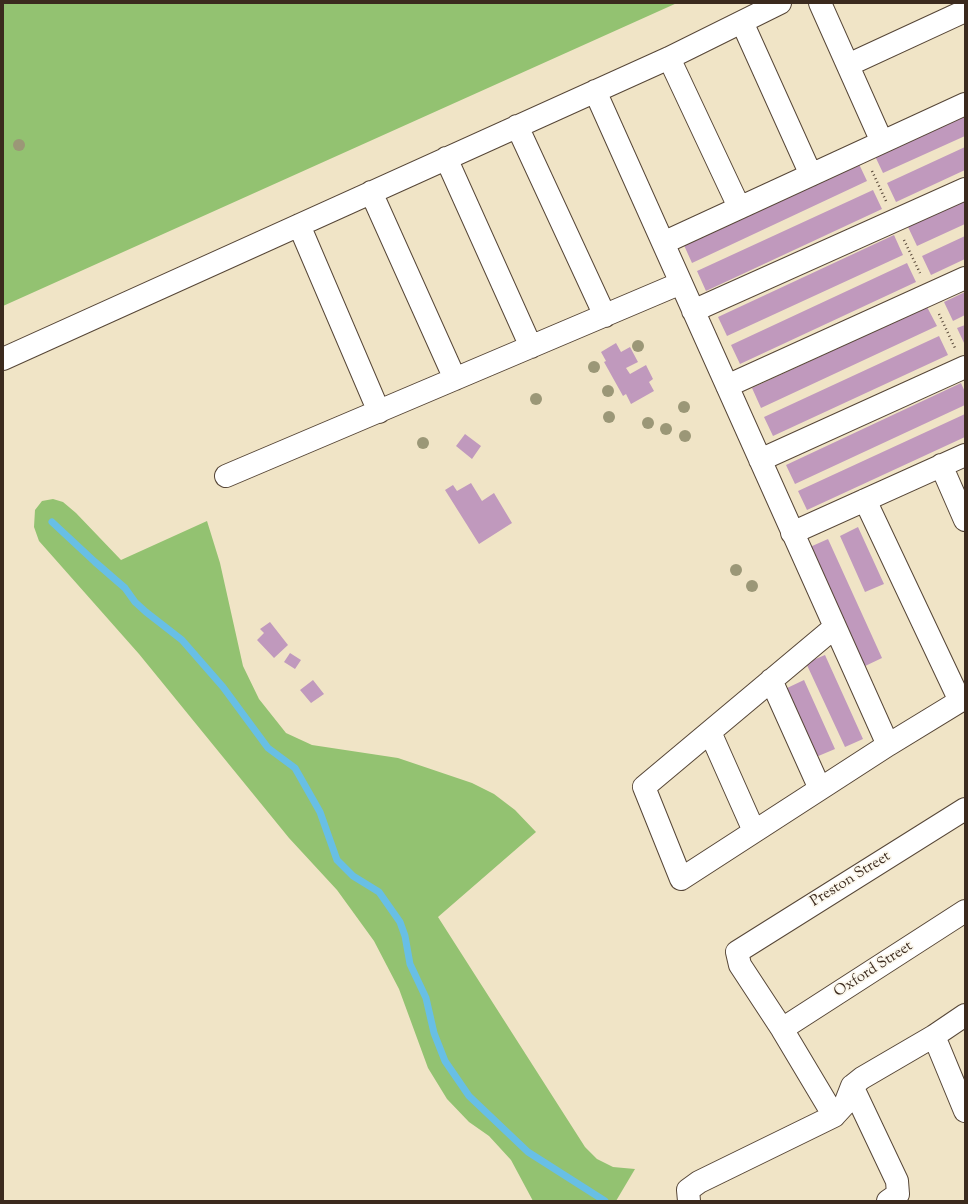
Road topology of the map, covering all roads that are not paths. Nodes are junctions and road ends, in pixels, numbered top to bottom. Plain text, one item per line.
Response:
1 (780, 3) edge
2 (820, 3) edge
3 (965, 10) edge
4 (742, 22) junction
5 (669, 58) junction
6 (848, 65) junction
7 (595, 91) junction
8 (965, 104) edge
9 (518, 126) junction
10 (872, 146) junction
11 (446, 158) junction
12 (811, 174) junction
13 (965, 189) edge
14 (371, 192) junction
15 (739, 207) junction
16 (299, 225) junction
17 (663, 242) junction
18 (965, 278) edge
19 (681, 283) junction
20 (694, 311) junction
21 (605, 316) junction
22 (531, 347) junction
23 (3, 359) edge
24 (965, 367) edge
25 (455, 379) junction
26 (727, 386) junction
27 (379, 412) junction
28 (965, 454) edge
29 (760, 460) junction
30 (941, 466) junction
31 (226, 476) dead end
32 (864, 500) junction
33 (965, 520) edge
34 (792, 533) junction
35 (835, 627) junction
36 (771, 680) junction
37 (962, 699) edge
38 (710, 732) junction
39 (888, 745) junction
40 (820, 789) junction
41 (965, 809) edge
42 (754, 831) junction
43 (965, 911) edge
44 (965, 1015) edge
45 (782, 1029) junction
46 (934, 1036) junction
47 (852, 1086) junction
48 (965, 1111) edge
49 (834, 1116) junction
50 (689, 1201) edge
51 (888, 1201) edge

1 - 4 street
2 - 6 street
3 - 6 street
4 - 5 street
4 - 12 street
5 - 7 street
5 - 15 street
6 - 10 street
7 - 9 street
7 - 17 street
8 - 10 street
9 - 11 street
9 - 21 street
10 - 12 street
11 - 14 street
11 - 22 street
12 - 15 street
13 - 20 street
14 - 16 street
14 - 25 street
15 - 17 street
16 - 23 street
16 - 27 street
17 - 19 street
18 - 26 street
19 - 20 street
19 - 21 street
20 - 26 street
21 - 22 street
22 - 25 street
24 - 29 street
25 - 27 street
26 - 29 street
27 - 31 street
28 - 30 street
29 - 34 street
30 - 32 street
30 - 33 street
32 - 34 street
32 - 37 street
34 - 35 street
35 - 36 street
35 - 39 street
36 - 38 street
36 - 40 street
37 - 39 street
38 - 42 street
38 - 42 street
39 - 40 street
40 - 42 street
41 - 45 street, Preston Street
43 - 45 street, Oxford Street
44 - 46 street
45 - 49 street
46 - 47 street
46 - 48 street
47 - 49 street
47 - 51 street
49 - 50 street

